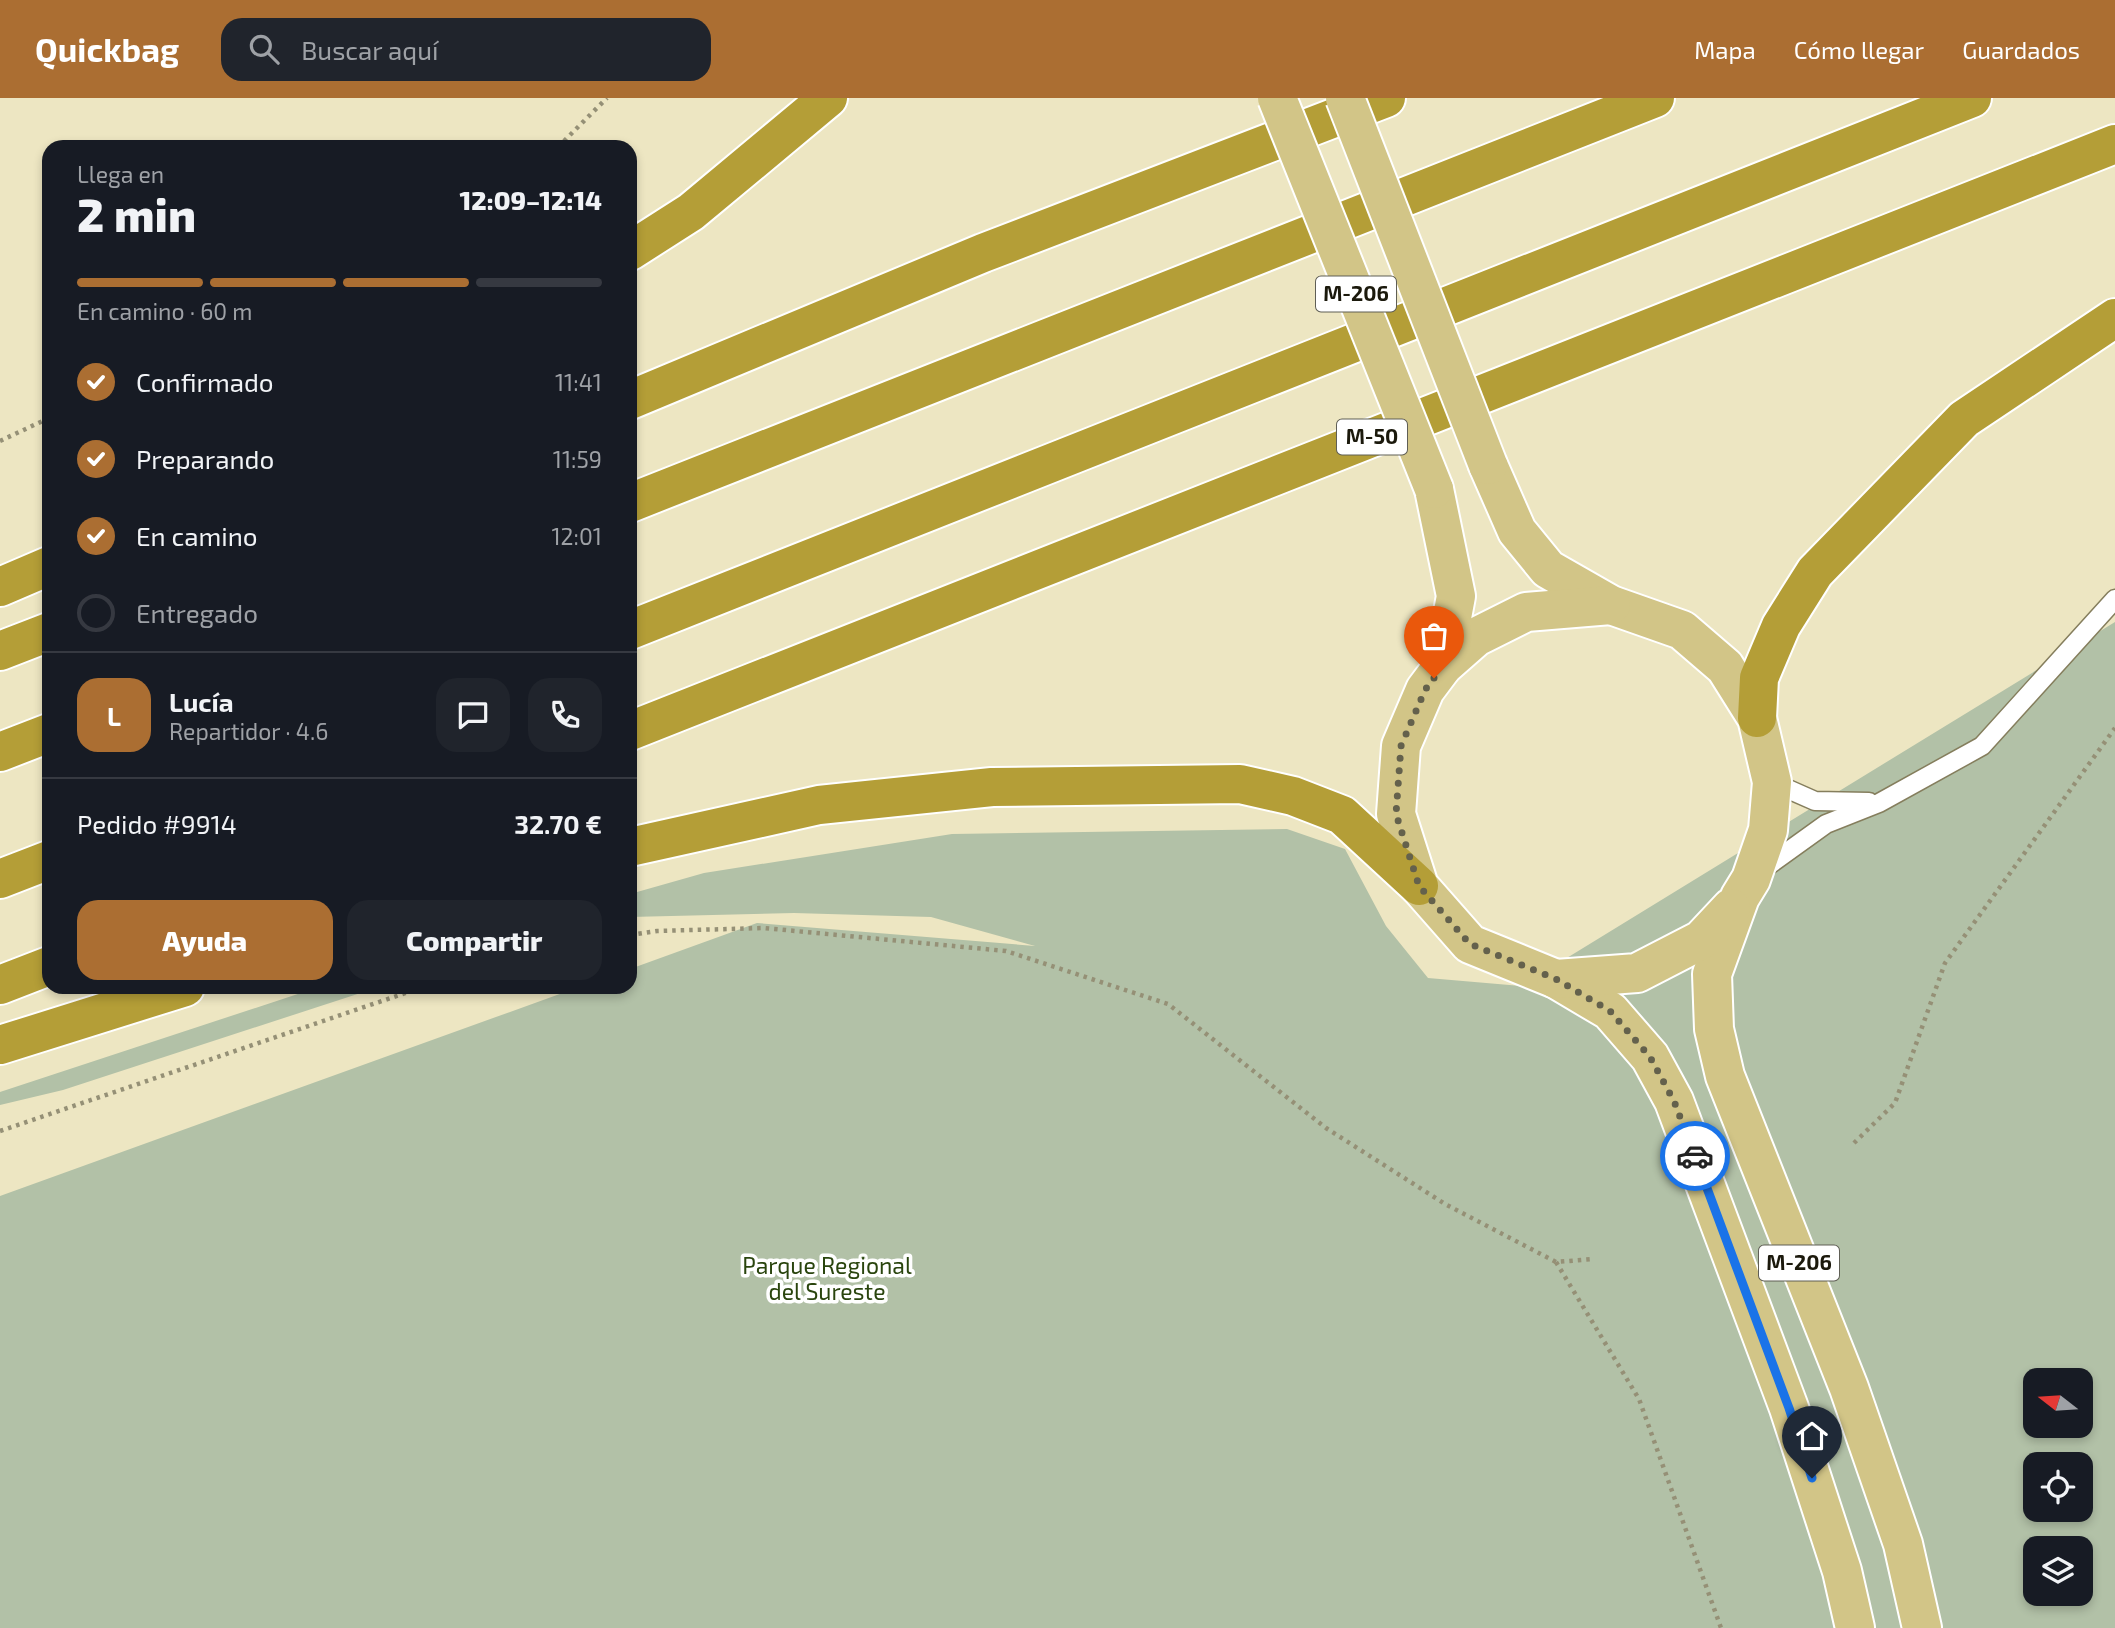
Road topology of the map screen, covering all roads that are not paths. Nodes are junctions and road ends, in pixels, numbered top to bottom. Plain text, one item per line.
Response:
1 (828, 98) edge
2 (1277, 98) edge
3 (1345, 98) edge
4 (1386, 98) edge
5 (1656, 98) edge
6 (1972, 98) edge
7 (2115, 144) edge
8 (637, 247) edge
9 (2115, 318) edge
10 (637, 397) edge
11 (637, 500) edge
12 (42, 569) edge
13 (0, 587) edge
14 (2115, 599) edge
15 (1611, 605) junction
16 (637, 627) edge
17 (42, 635) edge
18 (0, 651) edge
19 (1443, 666) junction
20 (1757, 718) junction
21 (637, 728) edge
22 (42, 736) edge
23 (0, 752) edge
24 (1772, 782) junction
25 (1879, 803) junction
26 (637, 845) edge
27 (42, 863) edge
28 (0, 879) edge
29 (1419, 886) junction
30 (1746, 888) junction
31 (42, 968) edge
32 (1556, 979) junction
33 (0, 985) edge
34 (163, 994) edge
35 (0, 1045) edge
36 (1855, 1628) edge
37 (1922, 1628) edge

1 - 8 highway
2 - 19 main road, M-206, bridge
3 - 15 main road, M-206, bridge
4 - 10 highway
5 - 11 highway
6 - 16 highway
7 - 21 highway, M-50
9 - 20 highway
12 - 13 highway
14 - 25 lane
15 - 19 main road, M-206
15 - 20 main road, M-206
17 - 18 highway
19 - 29 main road, M-206
20 - 24 main road, M-206
22 - 23 highway
24 - 25 lane
24 - 30 main road, M-206
25 - 30 lane
26 - 29 highway
27 - 28 highway
29 - 32 main road, M-206
30 - 32 main road, M-206
30 - 37 main road, M-206
31 - 33 highway
32 - 36 main road, M-206
34 - 35 highway

